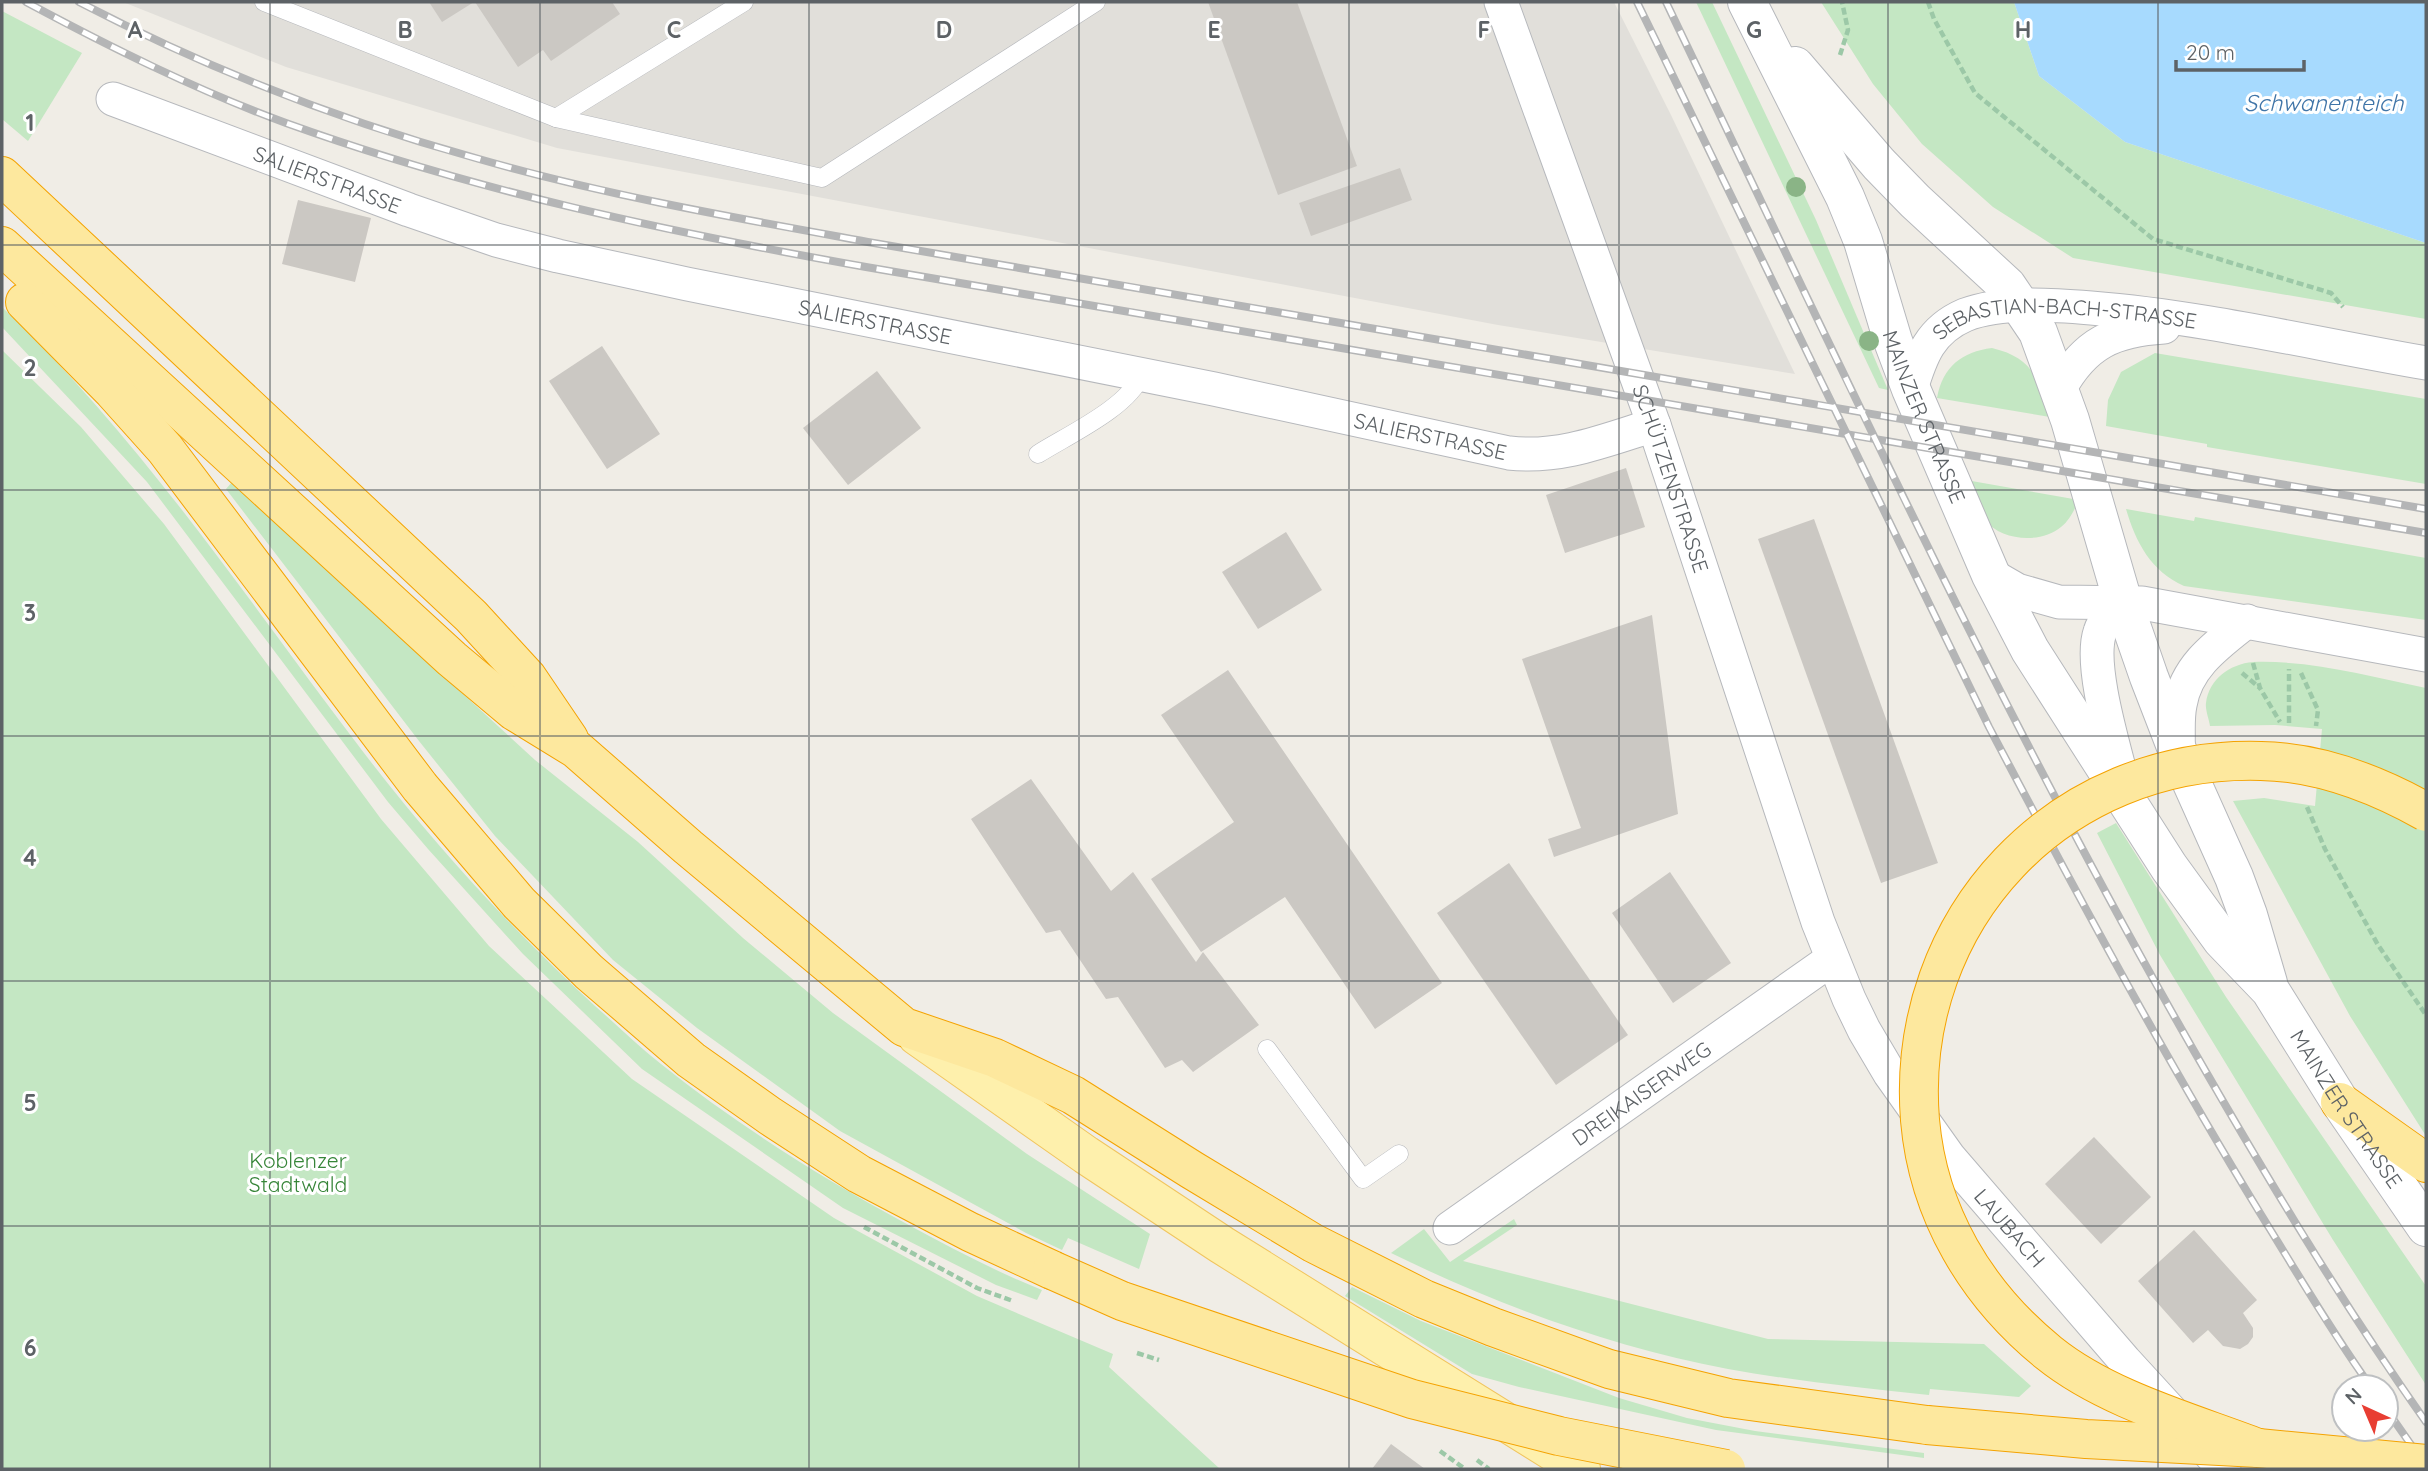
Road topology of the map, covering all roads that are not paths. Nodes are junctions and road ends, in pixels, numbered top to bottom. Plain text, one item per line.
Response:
1 (264, 2) edge
2 (744, 2) edge
3 (1096, 2) edge
4 (1502, 2) edge
5 (1751, 11) edge
6 (113, 99) dead end
7 (556, 118) junction
8 (2, 176) edge
9 (2, 247) edge
10 (2, 277) edge
11 (2020, 305) junction
12 (2216, 324) junction
13 (2426, 363) edge
14 (1141, 375) junction
15 (2060, 388) junction
16 (1911, 389) junction
17 (1654, 425) junction
18 (1038, 454) dead end
19 (1991, 575) junction
20 (2123, 602) junction
21 (2247, 621) junction
22 (2426, 655) edge
23 (576, 749) junction
24 (2178, 752) junction
25 (2126, 798) junction
26 (2426, 812) edge
27 (1832, 959) junction
28 (2270, 990) junction
29 (904, 1027) junction
30 (1267, 1049) dead end
31 (2340, 1102) junction
32 (1399, 1154) dead end
33 (2426, 1163) edge
34 (2426, 1227) edge
35 (1450, 1228) dead end
36 (2258, 1448) junction
37 (2426, 1464) edge
38 (1581, 1469) edge
39 (1726, 1469) edge
40 (2224, 1469) edge

1 - 7 lane
2 - 7 lane
3 - 7 lane
4 - 17 street, SCHÜTZENSTRASSE
5 - 11 street, MAINZER STRASSE
5 - 16 street, MAINZER STRASSE
6 - 14 street, SALIERSTRASSE
8 - 23 highway
9 - 23 highway
10 - 39 highway, bridge
11 - 12 street, SEBASTIAN-BACH-STRASSE
11 - 15 street, MAINZER STRASSE
11 - 16 street, SEBASTIAN-BACH-STRASSE
12 - 13 street, SEBASTIAN-BACH-STRASSE
12 - 15 street, SEBASTIAN-BACH-STRASSE
14 - 17 street, SALIERSTRASSE
14 - 18 lane
15 - 20 street, MAINZER STRASSE
16 - 19 street, MAINZER STRASSE
17 - 27 street, SCHÜTZENSTRASSE
19 - 20 street
19 - 25 street, MAINZER STRASSE
20 - 21 street
20 - 24 street, MAINZER STRASSE
20 - 25 street, MAINZER STRASSE
21 - 22 street
21 - 24 street
23 - 29 highway
24 - 28 street, MAINZER STRASSE
25 - 28 street, MAINZER STRASSE
26 - 36 highway, bridge
27 - 35 street, DREIKAISERWEG
27 - 40 street, LAUBACH
28 - 31 street, MAINZER STRASSE
29 - 36 highway, bridge
29 - 38 main road
30 - 32 lane
31 - 33 highway
31 - 34 street, MAINZER STRASSE
36 - 37 highway, bridge

